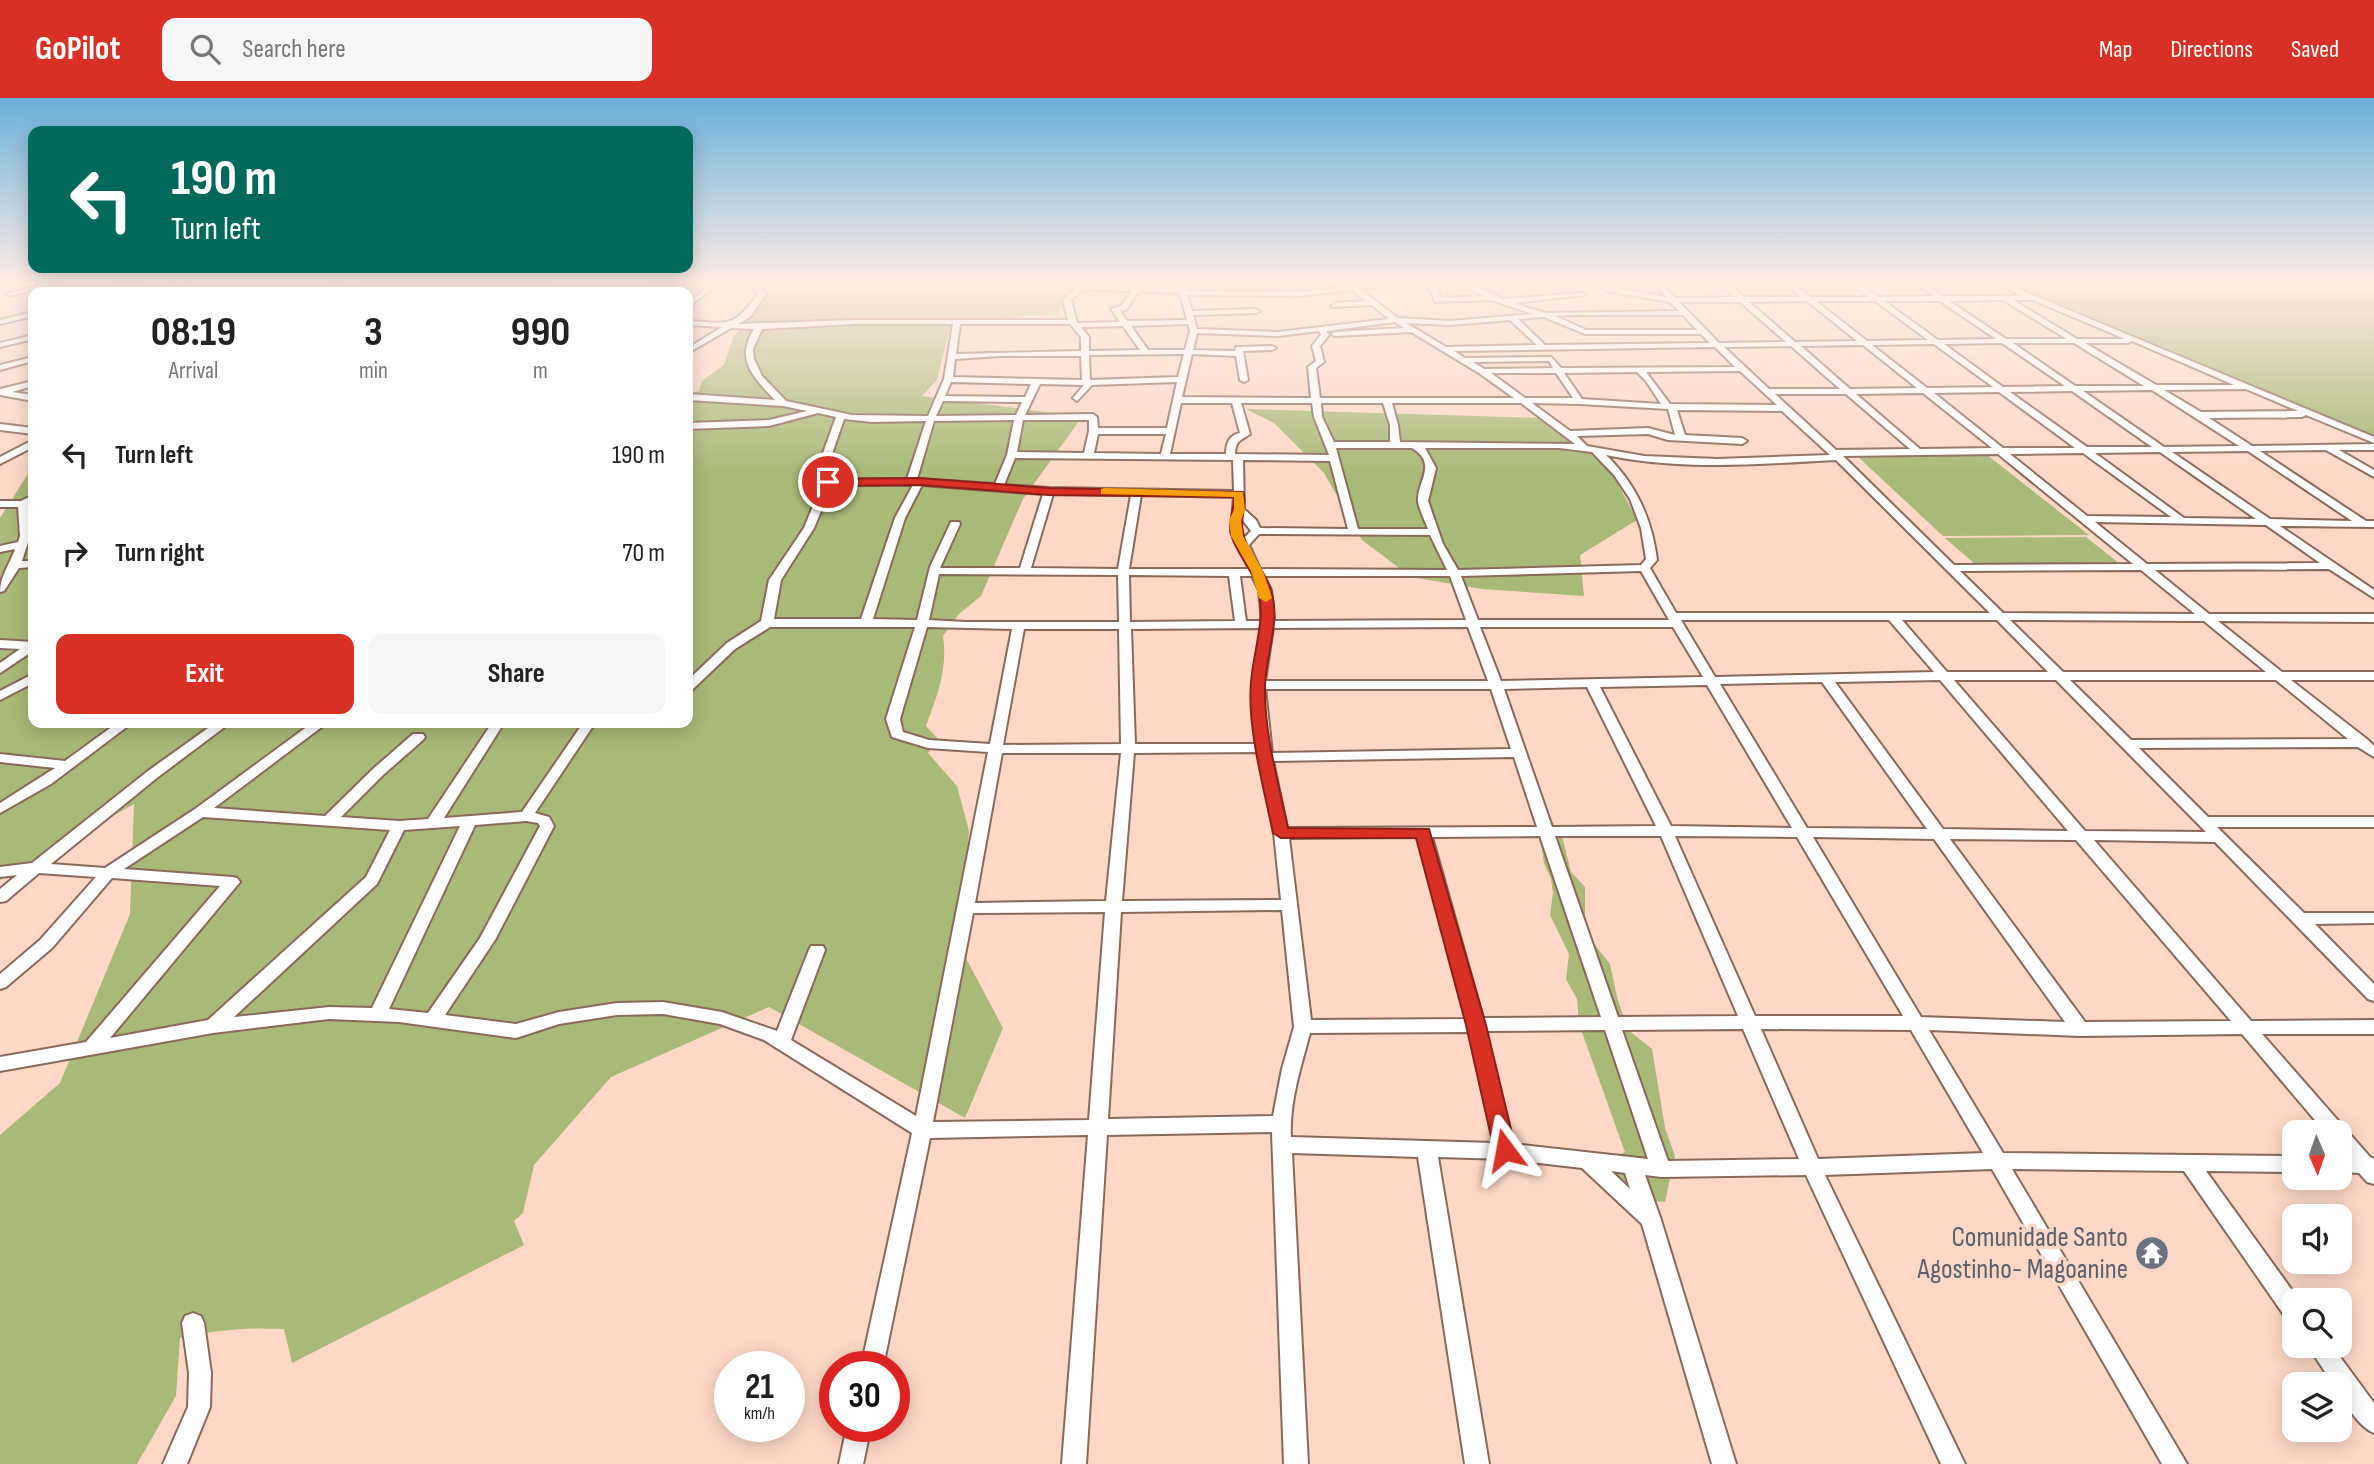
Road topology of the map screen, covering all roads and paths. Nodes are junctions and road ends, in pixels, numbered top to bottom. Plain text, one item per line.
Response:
1 (748, 348) edge
2 (953, 348) edge
3 (1085, 348) edge
4 (1142, 348) edge
5 (1190, 348) edge
6 (1272, 348) dead end
7 (1317, 348) edge
8 (1476, 348) edge
9 (1589, 348) edge
10 (1633, 348) edge
11 (1721, 348) edge
12 (1795, 348) edge
13 (1869, 348) edge
14 (1941, 348) edge
15 (2014, 348) edge
16 (2090, 348) edge
17 (2149, 348) edge
18 (1446, 349) joint
19 (1593, 350) joint
20 (1085, 352) junction
21 (1145, 352) junction
22 (1189, 352) junction
23 (1240, 354) junction
24 (952, 357) junction
25 (28, 360) edge
26 (1465, 360) junction
27 (1598, 362) dead end
28 (0, 368) edge
29 (1742, 369) junction
30 (1558, 370) junction
31 (1482, 371) junction
32 (1605, 371) junction
33 (1640, 371) junction
34 (948, 379) junction
35 (1182, 379) junction
36 (1037, 381) junction
37 (1089, 383) junction
38 (28, 385) edge
39 (2245, 387) junction
40 (1999, 389) junction
41 (2074, 389) junction
42 (2155, 389) junction
43 (1925, 390) junction
44 (1846, 391) junction
45 (3, 392) edge
46 (1767, 393) junction
47 (28, 397) edge
48 (693, 397) edge
49 (939, 398) junction
50 (1077, 398) dead end
51 (1313, 399) junction
52 (1028, 400) junction
53 (1176, 400) junction
54 (1236, 401) junction
55 (1254, 401) junction
56 (1387, 401) junction
57 (1521, 401) junction
58 (1579, 401) junction
59 (783, 403) junction
60 (1669, 406) junction
61 (1785, 408) junction
62 (818, 411) junction
63 (2311, 414) junction
64 (841, 415) junction
65 (2199, 415) junction
66 (931, 418) junction
67 (1019, 418) junction
68 (693, 426) edge
69 (0, 427) edge
70 (28, 430) edge
71 (1094, 431) junction
72 (1171, 431) junction
73 (1566, 434) junction
74 (1681, 438) junction
75 (2374, 440) edge
76 (1742, 441) dead end
77 (28, 444) edge
78 (1395, 444) junction
79 (1331, 445) junction
80 (28, 446) edge
81 (1421, 446) junction
82 (2248, 447) junction
83 (2326, 447) junction
84 (2374, 447) edge
85 (1589, 448) junction
86 (2163, 448) junction
87 (0, 449) edge
88 (1997, 449) junction
89 (2083, 449) junction
90 (1917, 451) junction
91 (1012, 455) junction
92 (1836, 455) junction
93 (1088, 457) junction
94 (1165, 457) junction
95 (1234, 458) junction
96 (1334, 458) junction
97 (0, 461) edge
98 (2374, 474) edge
99 (828, 482) junction
100 (915, 482) junction
101 (998, 488) junction
102 (1049, 491) junction
103 (1137, 492) junction
104 (1239, 494) junction
105 (28, 502) edge
106 (0, 507) edge
107 (1239, 510) junction
108 (28, 513) edge
109 (2085, 519) junction
110 (2181, 520) junction
111 (2264, 521) junction
112 (956, 524) dead end
113 (2369, 524) edge
114 (2374, 530) edge
115 (1256, 531) junction
116 (1354, 532) junction
117 (1434, 532) junction
118 (21, 544) junction
119 (1243, 545) junction
120 (0, 549) edge
121 (28, 564) edge
122 (15, 565) junction
123 (2331, 566) junction
124 (2144, 567) junction
125 (1644, 568) junction
126 (1950, 568) junction
127 (1234, 571) junction
128 (1257, 571) junction
129 (934, 572) junction
130 (1024, 572) junction
131 (1123, 572) junction
132 (1454, 573) junction
133 (0, 589) edge
134 (2374, 596) edge
135 (1999, 616) junction
136 (1893, 617) junction
137 (2205, 617) junction
138 (2374, 618) edge
139 (1675, 619) junction
140 (866, 622) junction
141 (767, 623) junction
142 (923, 623) junction
143 (1473, 623) junction
144 (1268, 624) junction
145 (1019, 625) junction
146 (1126, 625) junction
147 (1241, 625) junction
148 (28, 643) edge
149 (0, 644) edge
150 (28, 645) edge
151 (0, 668) edge
152 (2058, 675) junction
153 (1943, 676) junction
154 (2280, 676) junction
155 (2374, 676) edge
156 (1826, 678) junction
157 (28, 681) edge
158 (1712, 681) junction
159 (693, 682) edge
160 (1591, 682) junction
161 (1258, 685) junction
162 (1496, 685) junction
163 (0, 696) edge
164 (118, 728) edge
165 (216, 728) edge
166 (313, 728) edge
167 (495, 728) edge
168 (586, 728) edge
169 (418, 737) dead end
170 (2368, 743) edge
171 (2127, 744) junction
172 (1128, 747) junction
173 (998, 749) junction
174 (1265, 752) junction
175 (1520, 753) junction
176 (2374, 753) edge
177 (0, 758) edge
178 (68, 765) junction
179 (0, 809) edge
180 (200, 812) junction
181 (526, 816) junction
182 (470, 820) junction
183 (329, 821) junction
184 (2203, 822) junction
185 (2374, 822) edge
186 (433, 823) junction
187 (399, 826) junction
188 (1666, 831) junction
189 (1281, 833) junction
190 (1423, 833) junction
191 (1548, 833) junction
192 (1803, 833) junction
193 (2081, 835) junction
194 (1941, 836) junction
195 (2218, 837) junction
196 (35, 868) junction
197 (0, 872) edge
198 (108, 873) junction
199 (0, 897) edge
200 (1289, 905) junction
201 (1113, 907) junction
202 (966, 908) junction
203 (2374, 918) edge
204 (2301, 919) junction
205 (817, 950) dead end
206 (0, 983) edge
207 (2374, 995) edge
208 (377, 1014) junction
209 (432, 1021) junction
210 (1747, 1022) junction
211 (1916, 1023) junction
212 (1613, 1024) junction
213 (1476, 1025) junction
214 (213, 1026) junction
215 (1303, 1027) junction
216 (2374, 1027) edge
217 (2080, 1028) junction
218 (2248, 1029) junction
219 (781, 1042) junction
220 (92, 1047) junction
221 (0, 1064) edge
222 (2326, 1120) edge
223 (1281, 1124) junction
224 (922, 1129) junction
225 (1098, 1129) junction
226 (1283, 1145) junction
227 (2352, 1148) edge
228 (1505, 1150) junction
229 (1427, 1151) junction
230 (1585, 1159) junction
231 (1996, 1161) junction
232 (2189, 1163) junction
233 (2282, 1164) edge
234 (1632, 1166) junction
235 (2352, 1166) edge
236 (1812, 1167) junction
237 (2371, 1168) edge
238 (1661, 1169) junction
239 (1651, 1220) junction
240 (2282, 1294) edge
241 (193, 1323) dead end
242 (875, 1351) edge
243 (2328, 1358) edge
244 (2374, 1422) edge
245 (856, 1442) edge
246 (174, 1464) edge
247 (851, 1464) edge
248 (1074, 1464) edge
249 (1296, 1464) edge
250 (1477, 1464) edge
251 (1724, 1464) edge
252 (1953, 1464) edge
253 (2175, 1464) edge

1 - 59 street
2 - 24 street
3 - 20 street
4 - 21 street
5 - 22 street
6 - 23 street
7 - 51 street
8 - 18 street
9 - 19 street
10 - 19 street
11 - 29 street
12 - 44 street
13 - 43 street
14 - 40 street
15 - 41 street
16 - 42 street
17 - 39 street
18 - 26 street
20 - 21 street
20 - 24 street
20 - 37 street
21 - 22 street
22 - 23 street
22 - 35 street
23 - 55 street
24 - 34 street
25 - 28 street
26 - 30 street
26 - 31 street
27 - 32 street
29 - 33 street
29 - 46 street
30 - 31 street
30 - 32 street
30 - 58 street
31 - 57 street
32 - 33 street
33 - 60 street
34 - 36 street
34 - 49 street
35 - 37 street
35 - 53 street
36 - 37 street
36 - 52 street
37 - 50 street
38 - 45 street
39 - 42 street
39 - 63 street
40 - 41 street
40 - 43 street
40 - 89 street
41 - 42 street
41 - 86 street
42 - 65 street
43 - 44 street
43 - 88 street
44 - 46 street
44 - 90 street
45 - 47 street
46 - 61 street
48 - 59 street
49 - 52 street
49 - 66 street
51 - 55 street
51 - 56 street
51 - 79 street
52 - 67 street
53 - 54 street
53 - 72 street
54 - 55 street
54 - 95 street
56 - 57 street
56 - 78 street
57 - 58 street
57 - 73 street
58 - 60 street
59 - 62 street
60 - 61 street
60 - 74 street
61 - 92 street
62 - 64 street
62 - 68 street
63 - 65 street
63 - 75 street
64 - 66 street
64 - 99 street
65 - 82 street
66 - 67 street
66 - 100 street
67 - 71 street
67 - 91 street
69 - 70 street
71 - 72 street
71 - 93 street
72 - 94 street
73 - 74 street
73 - 85 street
74 - 76 street
77 - 87 street
78 - 79 street
78 - 81 street
79 - 96 street
80 - 97 street
81 - 85 street
81 - 117 street
82 - 83 street
82 - 86 street
82 - 113 street
83 - 84 street
83 - 98 street
85 - 92 street
85 - 125 street
86 - 89 street
86 - 111 street
88 - 89 street
88 - 90 street
88 - 109 street
89 - 110 street
90 - 92 street
91 - 93 street
91 - 101 street
92 - 126 street
93 - 94 street
94 - 95 street
95 - 96 street
95 - 104 street
96 - 116 street
99 - 100 street
99 - 141 street
100 - 101 street
100 - 140 street
101 - 102 street
102 - 103 street
102 - 130 street
103 - 104 street
103 - 131 street
104 - 107 street
105 - 106 street
107 - 115 street
107 - 119 street
108 - 118 street
109 - 110 street
109 - 124 street
110 - 111 street
111 - 113 street
111 - 123 street
112 - 129 street
113 - 114 street
115 - 116 street
115 - 119 street
116 - 117 street
117 - 132 street
118 - 120 street
118 - 122 street
119 - 128 street
121 - 122 street
122 - 133 street
123 - 124 street
123 - 134 street
124 - 126 street
124 - 137 street
125 - 132 street
125 - 139 street
126 - 135 street
127 - 128 street
127 - 131 street
127 - 147 street
128 - 132 street
128 - 144 street
129 - 130 street
129 - 142 street
130 - 131 street
131 - 146 street
132 - 143 street
135 - 136 street
135 - 137 street
135 - 152 street
136 - 139 street
136 - 153 street
137 - 138 street
137 - 154 street
139 - 143 street
139 - 158 street
140 - 141 street
140 - 142 street
141 - 159 street
142 - 145 street
142 - 173 street
143 - 144 street
143 - 162 street
144 - 147 street
144 - 161 street
145 - 146 street
145 - 173 street
146 - 147 street
146 - 172 street
148 - 149 street
150 - 151 street
152 - 153 street
152 - 154 street
152 - 171 street
153 - 156 street
153 - 193 street
154 - 155 street
154 - 170 street
156 - 158 street
156 - 194 street
157 - 163 street
158 - 160 street
158 - 192 street
160 - 162 street
160 - 188 street
161 - 162 street
161 - 174 street
162 - 175 street
164 - 178 street
165 - 196 street
166 - 180 street
167 - 186 street
168 - 181 street
169 - 183 street
170 - 171 street
170 - 176 street
171 - 184 street
172 - 173 street
172 - 174 street
172 - 201 street
173 - 202 street
174 - 175 street
174 - 189 street
175 - 191 street
177 - 178 street
178 - 179 street
180 - 183 street
180 - 198 street
181 - 182 street
181 - 209 street
182 - 186 street
182 - 208 street
183 - 187 street
184 - 185 street
184 - 195 street
186 - 187 street
187 - 214 street
188 - 191 street
188 - 192 street
188 - 210 street
189 - 190 street
189 - 200 street
190 - 191 street
190 - 213 street
191 - 212 street
192 - 194 street
192 - 211 street
193 - 194 street
193 - 195 street
193 - 218 street
194 - 217 street
195 - 204 street
196 - 197 street
196 - 198 street
196 - 199 street
198 - 206 street
198 - 220 street
200 - 201 street
200 - 215 street
201 - 202 street
201 - 225 street
202 - 224 street
203 - 204 street
204 - 207 street
205 - 219 street
208 - 209 street
208 - 214 street
209 - 219 street
210 - 211 street
210 - 212 street
210 - 236 street
211 - 217 street
211 - 231 street
212 - 213 street
212 - 238 street
213 - 215 street
213 - 228 street
214 - 220 street
215 - 223 street
216 - 218 street
217 - 218 street
218 - 222 street
219 - 224 street
220 - 221 street
223 - 225 street
223 - 226 street
224 - 225 street
224 - 242 street
225 - 248 street
226 - 229 street
226 - 249 street
227 - 237 street
228 - 229 street
228 - 230 street
229 - 250 street
230 - 234 street
230 - 239 street
231 - 232 street
231 - 236 street
231 - 253 street
232 - 233 street
232 - 240 street
234 - 238 street
234 - 239 street
235 - 237 street
236 - 238 street
236 - 252 street
239 - 251 street
241 - 246 street
243 - 244 street
245 - 247 street

